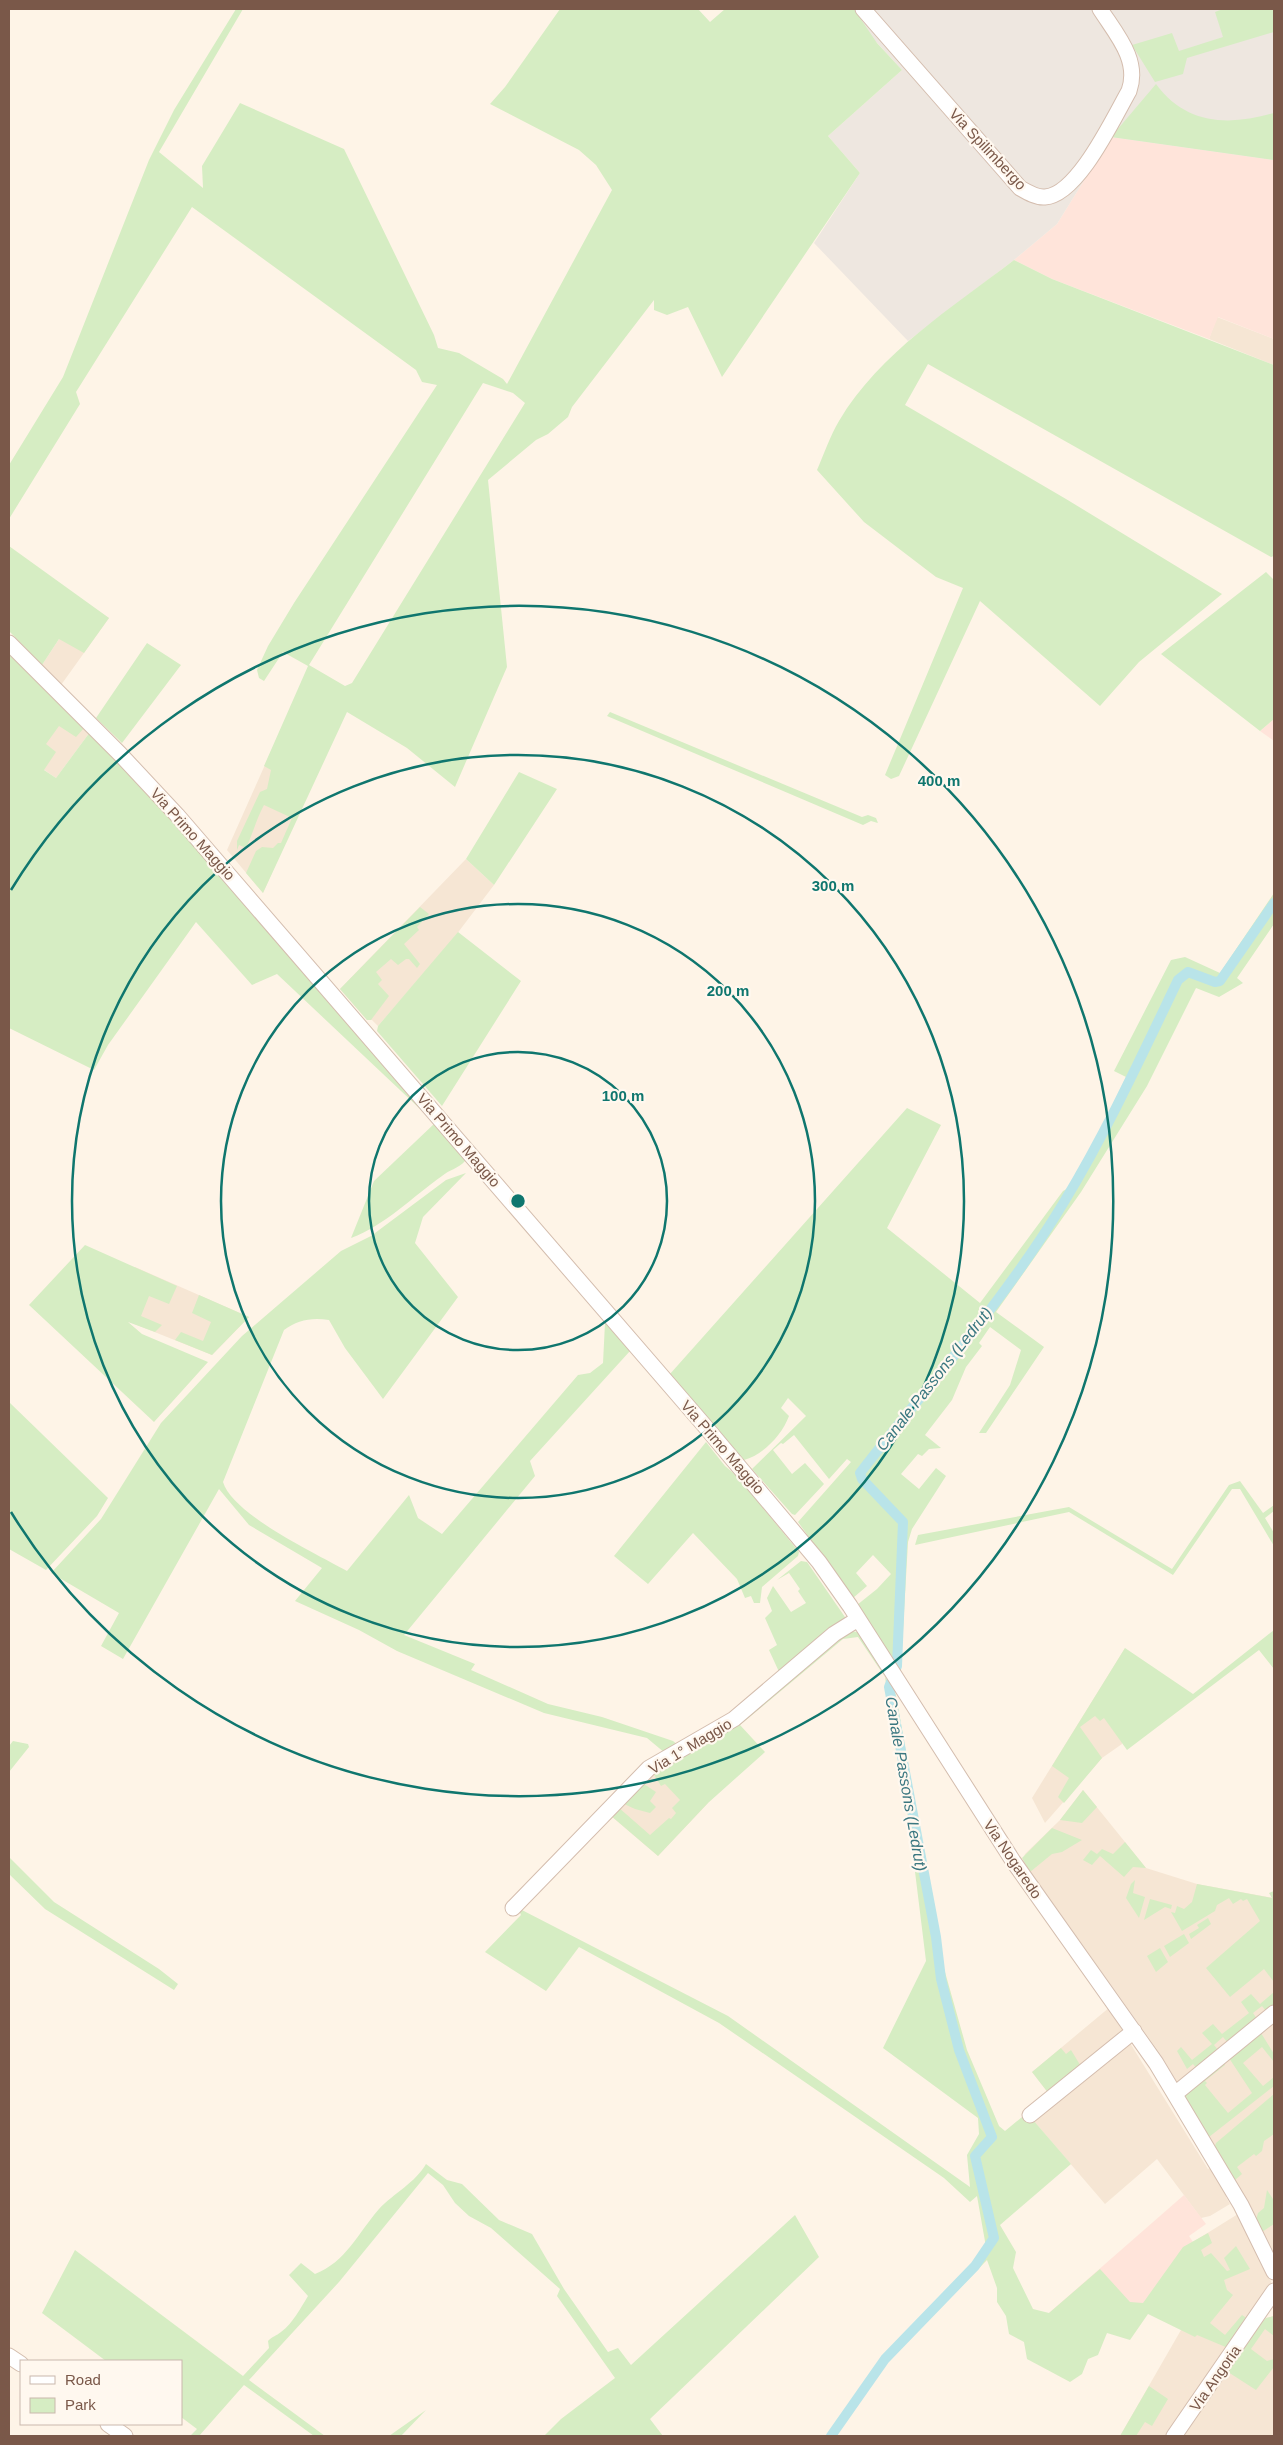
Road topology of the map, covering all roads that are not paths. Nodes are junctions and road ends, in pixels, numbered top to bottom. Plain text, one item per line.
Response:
1 (863, 9) edge
2 (1100, 9) edge
3 (9, 643) edge
4 (858, 1619) junction
5 (895, 1677) joint
6 (513, 1908) dead end
7 (1274, 2013) edge
8 (1134, 2031) junction
9 (1175, 2094) junction
10 (1030, 2115) dead end
11 (1263, 2248) junction
12 (1274, 2258) edge
13 (1274, 2272) edge
14 (1274, 2291) edge
15 (1274, 2305) edge
16 (1255, 2320) junction
17 (9, 2356) edge
18 (20, 2363) edge
19 (109, 2425) edge
20 (125, 2436) edge
21 (1174, 2436) edge

1 - 2 street, Via Spilimbergo
3 - 4 street, Via Primo Maggio
4 - 5 street, Via Primo Maggio
4 - 6 street, Via 1° Maggio
5 - 8 street, Via Nogaredo
7 - 9 street
8 - 9 street, Via Nogaredo
8 - 10 street
9 - 11 street, Via Nogaredo
11 - 12 street, Via Nogaredo
11 - 13 street, Via Nogaredo
14 - 16 street, Via Angoria
15 - 16 street, Via Angoria
16 - 21 street, Via Angoria
17 - 18 street
19 - 20 street

